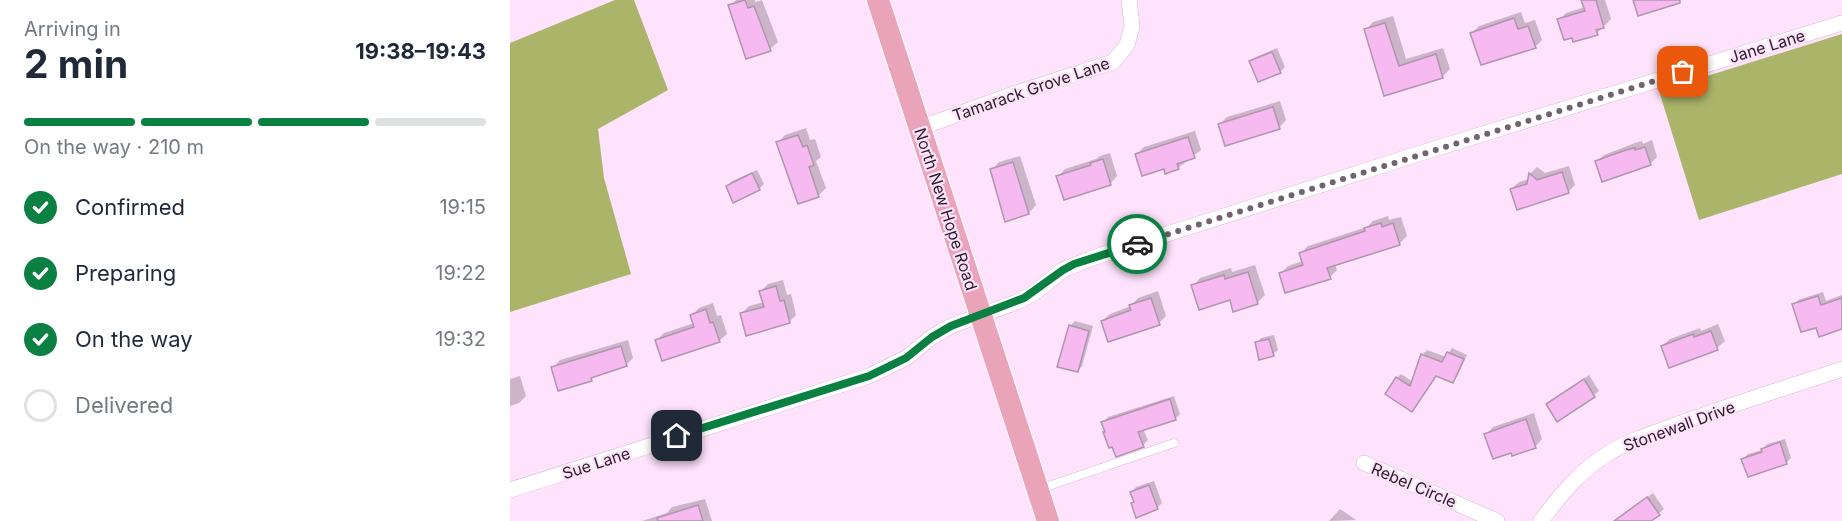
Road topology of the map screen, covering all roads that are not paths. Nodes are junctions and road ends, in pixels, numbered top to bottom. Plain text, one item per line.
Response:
1 (878, 0) edge
2 (1129, 0) edge
3 (1842, 23) edge
4 (920, 128) junction
5 (980, 315) junction
6 (1842, 369) edge
7 (1174, 443) dead end
8 (1364, 463) dead end
9 (1039, 489) junction
10 (510, 490) edge
11 (1048, 521) edge
12 (1497, 521) edge
13 (1541, 521) edge

1 - 4 main road, North New Hope Road
2 - 4 street, Tamarack Grove Lane
3 - 5 street, Jane Lane
4 - 5 main road, North New Hope Road
5 - 9 main road, North New Hope Road
5 - 10 street, Sue Lane
6 - 13 street, Stonewall Drive
7 - 9 lane
8 - 12 street, Rebel Circle
9 - 11 main road, North New Hope Road

